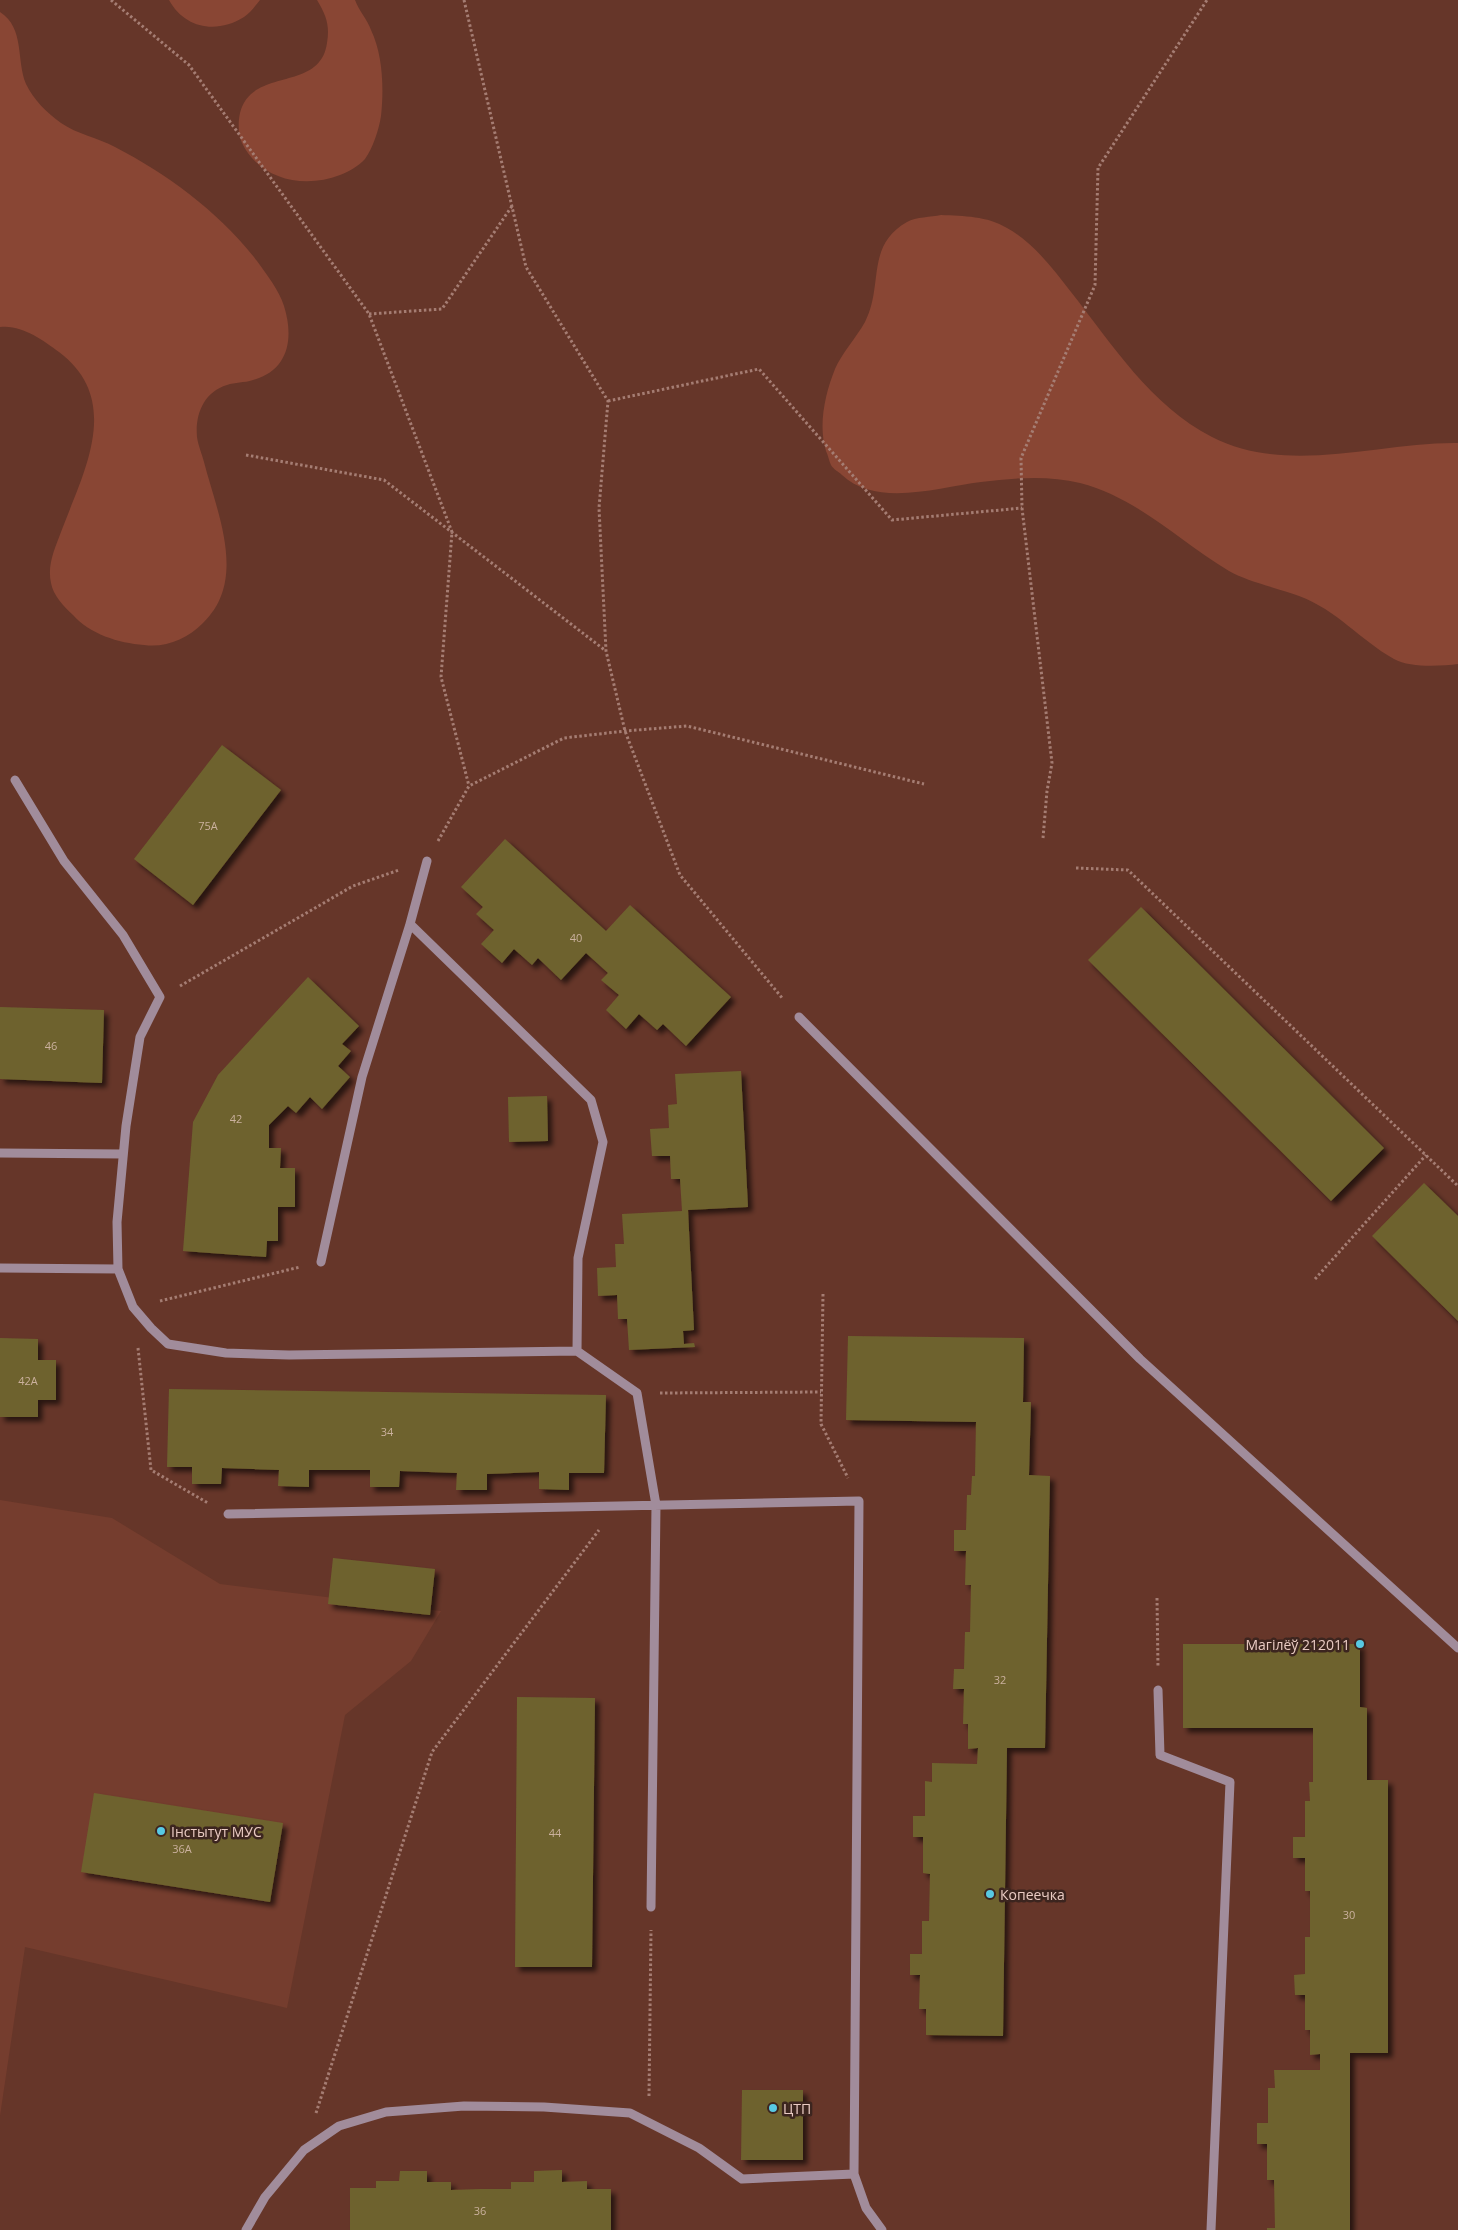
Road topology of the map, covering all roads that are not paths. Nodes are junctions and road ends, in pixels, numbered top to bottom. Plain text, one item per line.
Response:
1 (15, 780) dead end
2 (427, 861) road end
3 (410, 924) junction
4 (799, 1017) road end
5 (0, 1153) edge
6 (123, 1154) junction
7 (321, 1262) road end
8 (0, 1268) edge
9 (118, 1268) junction
10 (577, 1351) junction
11 (656, 1505) junction
12 (228, 1514) road end
13 (1458, 1648) edge
14 (1158, 1690) road end
15 (651, 1907) road end
16 (854, 2174) junction
17 (246, 2230) edge
18 (882, 2230) edge
19 (1211, 2230) edge

1 - 6 street
2 - 3 street
3 - 7 street
3 - 10 street
4 - 13 street
5 - 6 street
6 - 9 street
8 - 9 street
9 - 10 street
10 - 11 street
11 - 12 street
11 - 15 street
11 - 16 street
14 - 19 street
16 - 17 street
16 - 18 street

